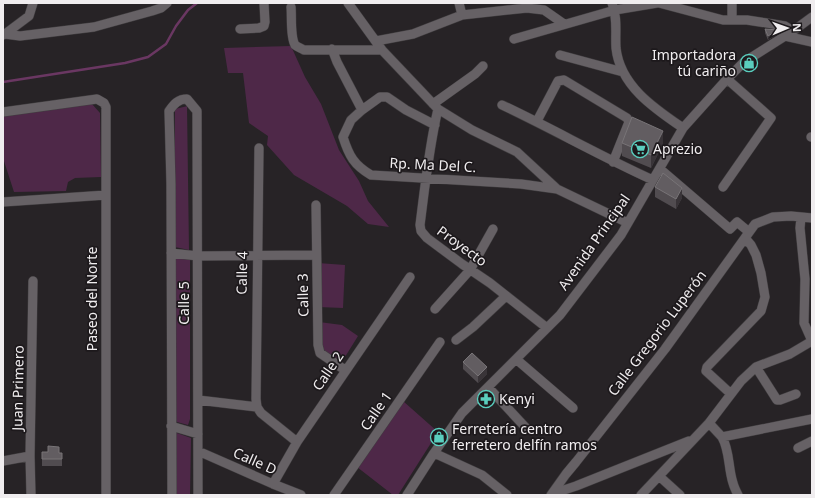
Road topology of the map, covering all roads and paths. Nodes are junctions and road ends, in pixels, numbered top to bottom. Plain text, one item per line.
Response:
1 (33, 3) edge
2 (166, 3) edge
3 (264, 3) edge
4 (348, 3) edge
5 (459, 3) edge
6 (658, 3) edge
7 (732, 3) edge
8 (613, 6) edge
9 (152, 7) edge
10 (292, 7) dead end
11 (462, 15) junction
12 (812, 17) edge
13 (732, 20) junction
14 (564, 24) junction
15 (240, 29) dead end
16 (794, 31) junction
17 (4, 35) edge
18 (785, 36) junction
19 (514, 39) dead end
20 (376, 41) junction
21 (812, 42) edge
22 (332, 49) junction
23 (382, 50) junction
24 (560, 55) dead end
25 (483, 66) dead end
26 (623, 72) junction
27 (727, 79) junction
28 (502, 105) dead end
29 (436, 107) junction
30 (362, 110) junction
31 (3, 112) edge
32 (537, 121) junction
33 (435, 125) junction
34 (683, 128) junction
35 (259, 148) dead end
36 (613, 162) junction
37 (660, 169) junction
38 (426, 178) junction
39 (653, 180) junction
40 (723, 186) dead end
41 (557, 189) junction
42 (106, 195) junction
43 (3, 202) edge
44 (316, 205) dead end
45 (801, 217) junction
46 (812, 218) edge
47 (628, 223) junction
48 (492, 229) dead end
49 (745, 237) junction
50 (171, 253) junction
51 (316, 255) junction
52 (198, 256) junction
53 (257, 256) junction
54 (470, 270) junction
55 (410, 276) dead end
56 (34, 281) dead end
57 (506, 296) junction
58 (435, 308) dead end
59 (547, 328) junction
60 (456, 340) dead end
61 (812, 341) edge
62 (440, 342) dead end
63 (516, 359) junction
64 (756, 367) junction
65 (345, 370) junction
66 (488, 387) junction
67 (730, 394) junction
68 (796, 394) dead end
69 (198, 400) junction
70 (256, 403) junction
71 (573, 408) dead end
72 (812, 419) edge
73 (709, 422) junction
74 (171, 426) junction
75 (527, 429) dead end
76 (198, 434) junction
77 (722, 437) junction
78 (692, 440) junction
79 (297, 442) junction
80 (812, 442) edge
81 (798, 448) dead end
82 (198, 451) junction
83 (434, 452) junction
84 (30, 456) junction
85 (3, 461) edge
86 (659, 476) junction
87 (272, 484) junction
88 (552, 494) edge
89 (31, 495) edge
90 (106, 495) edge
91 (172, 495) edge
92 (198, 495) edge
93 (301, 495) edge
94 (334, 495) edge
95 (407, 495) edge
96 (507, 495) edge
97 (641, 495) edge
98 (680, 495) edge
99 (738, 495) edge

1 - 17 street
2 - 9 street
3 - 15 street
4 - 20 street
5 - 11 street
6 - 8 street
6 - 13 street
7 - 13 street
8 - 14 street
8 - 26 street
9 - 17 street
10 - 22 street
11 - 14 street
11 - 20 street
12 - 16 street, Avenida Principal
13 - 16 street
14 - 19 street
16 - 18 street, Avenida Principal
18 - 21 street
18 - 27 street, Avenida Principal
20 - 23 street
22 - 23 street
22 - 30 street
23 - 29 street
24 - 26 street
25 - 29 street
26 - 34 street
27 - 34 street, Avenida Principal
27 - 40 street
28 - 32 street
29 - 33 street, Proyecto
29 - 41 street
30 - 33 street
30 - 38 street, Rp. Ma Del C.
31 - 42 street, Paseo del Norte
32 - 36 street
32 - 36 street
33 - 38 street, Proyecto
34 - 37 street, Avenida Principal
35 - 53 street, Calle 4
36 - 39 street
37 - 39 street, Avenida Principal
37 - 49 street
38 - 41 street, Rp. Ma Del C.
38 - 54 street, Proyecto
39 - 47 street, Avenida Principal
41 - 47 street
42 - 43 street
42 - 90 street, Paseo del Norte
44 - 51 street, Calle 3
45 - 46 street, Calle Gregorio Luperón
45 - 49 street, Calle Gregorio Luperón
45 - 61 street
47 - 59 street, Avenida Principal
48 - 54 street
49 - 67 street
49 - 88 street, Calle Gregorio Luperón
50 - 52 street
50 - 52 street, Calle 5
50 - 74 street
51 - 53 street
51 - 65 street, Calle 3
52 - 53 street
52 - 69 street, Calle 5
53 - 70 street, Calle 4
54 - 57 street, Proyecto
54 - 58 street
55 - 65 street, Calle 2
56 - 84 street, Juan Primero
57 - 59 street, Proyecto
57 - 60 street
59 - 63 street, Avenida Principal
61 - 64 street
62 - 94 street, Calle 1
63 - 66 street, Avenida Principal
63 - 71 street
64 - 67 street
64 - 68 street
65 - 79 street, Calle 2
66 - 75 street
66 - 83 street, Avenida Principal
67 - 73 street
69 - 70 street
69 - 76 street, Calle 5
70 - 79 street
72 - 77 street
73 - 77 street
73 - 78 street
74 - 76 street
74 - 91 street
76 - 82 street, Calle 5
77 - 99 street
78 - 86 street
78 - 88 street
79 - 87 street, Calle 2
80 - 81 street
82 - 87 street, Calle D
82 - 92 street, Calle 5
83 - 95 street, Avenida Principal
83 - 96 street
84 - 85 street
84 - 89 street, Juan Primero
86 - 97 street
86 - 98 street
87 - 93 street, Calle D

